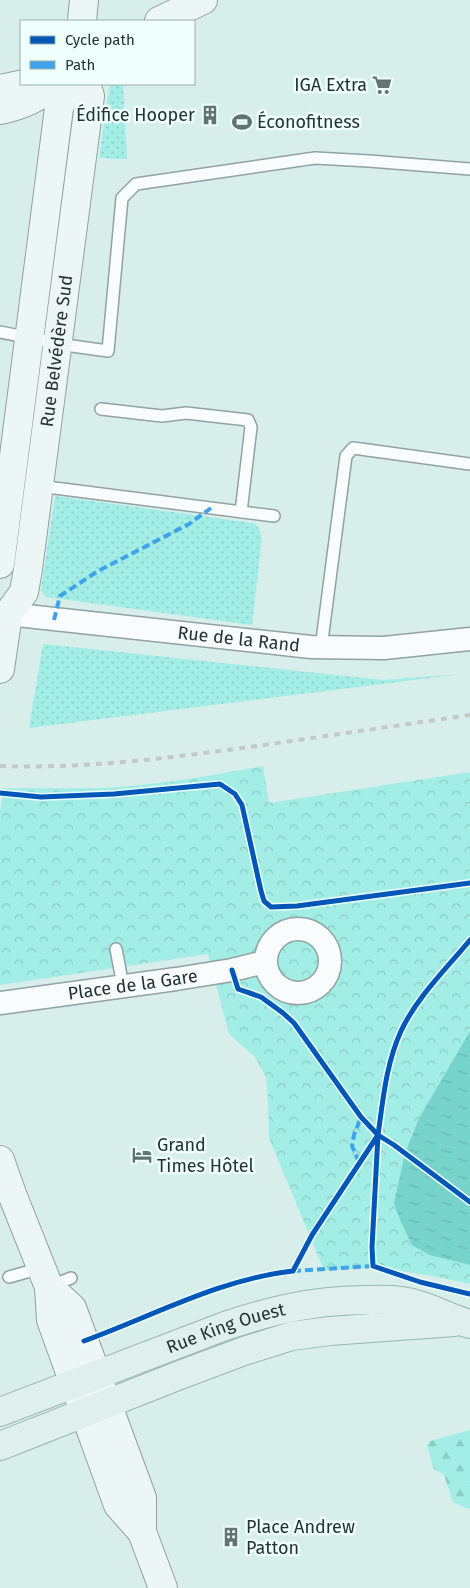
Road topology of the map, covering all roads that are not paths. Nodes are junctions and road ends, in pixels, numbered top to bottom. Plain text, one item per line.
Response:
1 (84, 0) edge
2 (203, 0) edge
3 (82, 20) edge
4 (160, 20) edge
5 (20, 85) edge
6 (53, 85) edge
7 (69, 85) edge
8 (86, 85) edge
9 (0, 89) edge
10 (0, 110) edge
11 (470, 169) edge
12 (0, 332) edge
13 (30, 338) junction
14 (58, 342) junction
15 (101, 409) dead end
16 (470, 464) edge
17 (39, 486) junction
18 (241, 512) junction
19 (274, 516) dead end
20 (0, 564) edge
21 (4, 605) edge
22 (470, 639) edge
23 (321, 648) junction
24 (0, 669) edge
25 (116, 949) dead end
26 (265, 962) dead end
27 (123, 986) junction
28 (0, 1003) edge
29 (0, 1160) edge
30 (6, 1197) edge
31 (9, 1277) dead end
32 (54, 1278) junction
33 (465, 1323) edge
34 (86, 1380) junction
35 (96, 1408) junction
36 (0, 1412) edge
37 (0, 1446) edge
38 (163, 1588) edge

1 - 3 main road
2 - 4 main road
5 - 9 main road
6 - 10 main road
7 - 13 main road, Rue Belvédère Sud
8 - 14 main road, Rue Belvédère Sud
11 - 14 lane
12 - 13 lane
13 - 14 lane
13 - 20 main road, Rue Belvédère Sud
14 - 17 main road, Rue Belvédère Sud
15 - 18 lane
16 - 23 lane
17 - 18 lane
17 - 21 main road, Rue Belvédère Sud
18 - 19 lane
21 - 23 street, Rue de la Rand
21 - 24 main road, Rue Belvédère Sud
22 - 23 street, Rue de la Rand
25 - 27 lane
26 - 27 street, Place de la Gare
27 - 28 street, Place de la Gare
29 - 30 main road
30 - 32 main road
31 - 32 lane
32 - 34 main road
33 - 34 main road, Rue King Ouest
33 - 35 main road, Rue King Ouest
34 - 35 main road
34 - 36 main road, Rue King Ouest
35 - 37 main road, Rue King Ouest
35 - 38 main road

